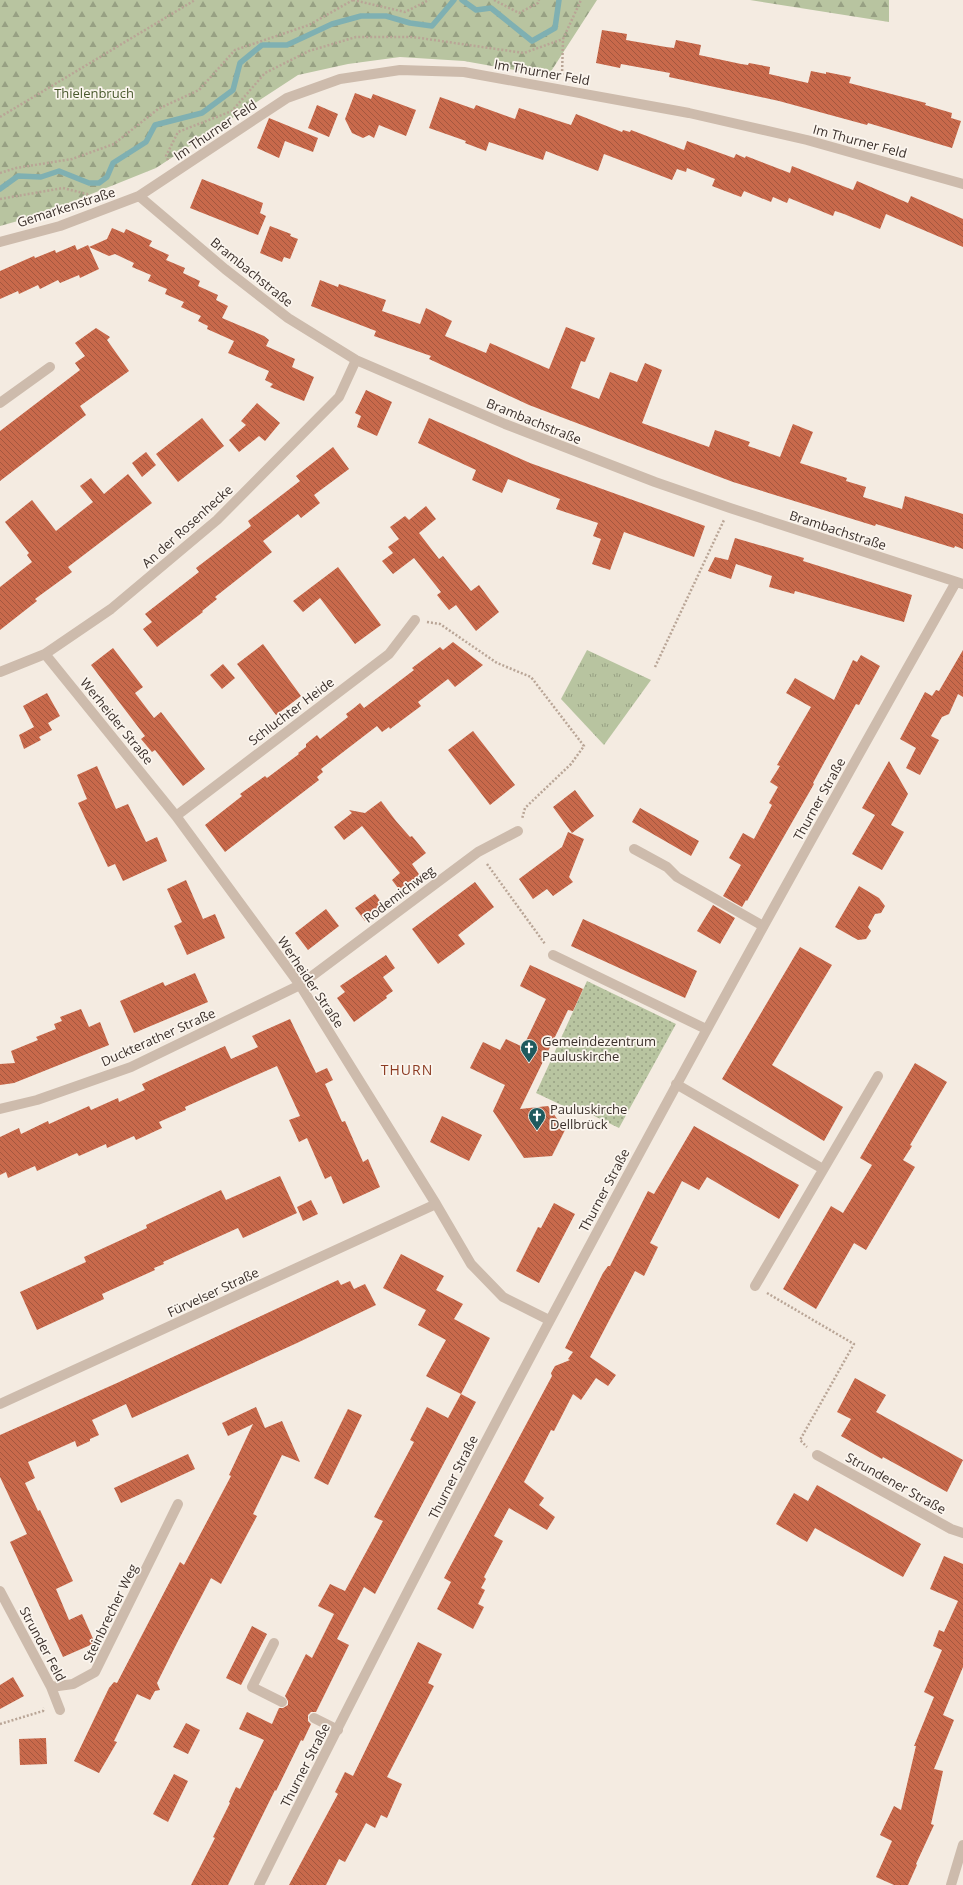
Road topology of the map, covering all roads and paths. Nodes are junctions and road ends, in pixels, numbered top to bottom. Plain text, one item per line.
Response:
1 (195, 0) edge
2 (353, 0) edge
3 (429, 0) edge
4 (494, 0) edge
5 (539, 0) edge
6 (581, 0) edge
7 (561, 88) junction
8 (0, 117) edge
9 (0, 173) edge
10 (963, 184) edge
11 (139, 196) junction
12 (0, 199) edge
13 (97, 212) junction
14 (0, 242) edge
15 (356, 360) junction
16 (50, 367) dead end
17 (0, 403) edge
18 (730, 508) junction
19 (959, 583) edge
20 (415, 620) joint
21 (45, 654) junction
22 (655, 667) dead end
23 (0, 672) edge
24 (176, 816) junction
25 (518, 831) joint
26 (634, 849) dead end
27 (478, 852) junction
28 (763, 926) junction
29 (553, 955) joint
30 (300, 985) junction
31 (706, 1029) junction
32 (878, 1076) dead end
33 (676, 1084) junction
34 (0, 1109) edge
35 (823, 1169) junction
36 (436, 1204) junction
37 (755, 1286) joint
38 (549, 1320) junction
39 (0, 1404) edge
40 (817, 1455) joint
41 (178, 1504) dead end
42 (963, 1533) edge
43 (0, 1591) edge
44 (274, 1643) dead end
45 (51, 1687) junction
46 (282, 1702) dead end
47 (60, 1710) dead end
48 (314, 1718) dead end
49 (0, 1724) edge
50 (338, 1730) junction
51 (963, 1845) edge
52 (259, 1885) edge
53 (951, 1885) edge

1 - 8 path
2 - 3 path
2 - 9 path
4 - 5 path
6 - 7 path
7 - 10 street, Im Thurner Feld
7 - 11 street, Im Thurner Feld
11 - 13 street, Gemarkenstraße
11 - 15 street, Brambachstraße
12 - 13 path
13 - 14 street, Gemarkenstraße
15 - 18 street, Brambachstraße
15 - 21 street, An der Rosenhecke
16 - 17 street
18 - 19 street, Brambachstraße
18 - 22 path
19 - 28 street, Thurner Straße
20 - 24 street, Schluchter Heide
20 - 25 path
21 - 23 street, An der Rosenhecke
21 - 24 street, Werheider Straße
24 - 30 street, Werheider Straße
25 - 27 street, Rodemichweg
26 - 28 street
27 - 29 path
27 - 30 street, Rodemichweg
28 - 31 street, Thurner Straße
29 - 31 street
30 - 34 street, Duckterather Straße
30 - 36 street, Werheider Straße
31 - 33 street, Thurner Straße
32 - 35 street
33 - 35 street
33 - 38 street, Thurner Straße
35 - 37 street
36 - 38 street, Werheider Straße
36 - 39 street, Fürvelser Straße
37 - 40 path
38 - 50 street, Thurner Straße
40 - 42 street, Strundener Straße
41 - 45 street, Steinbrecher Weg
43 - 45 street, Strunder Feld
44 - 46 street
45 - 47 street, Strunder Feld
45 - 49 path
48 - 50 street
50 - 52 street, Thurner Straße
51 - 53 street

